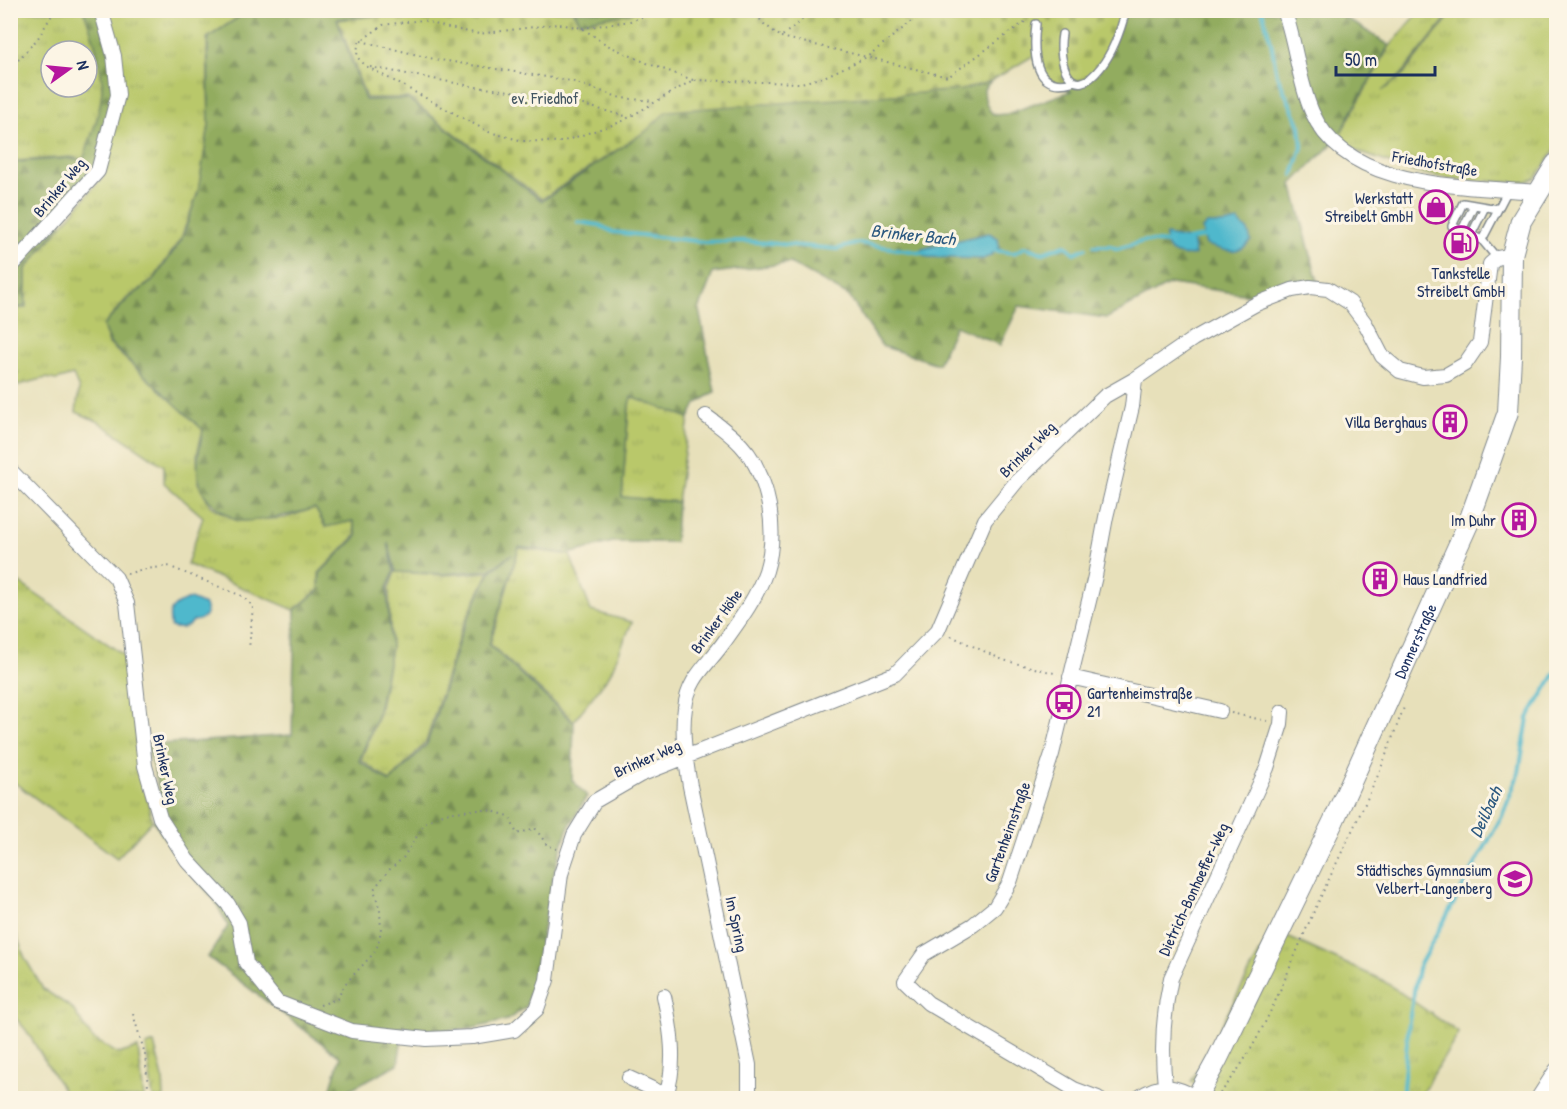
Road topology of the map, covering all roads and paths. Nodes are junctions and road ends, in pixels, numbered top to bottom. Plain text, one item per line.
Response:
1 (55, 10) edge
2 (101, 10) edge
3 (663, 10) edge
4 (752, 10) edge
5 (814, 10) edge
6 (926, 10) edge
7 (1126, 10) edge
8 (1284, 10) edge
9 (1033, 20) joint
10 (582, 28) junction
11 (1062, 34) dead end
12 (781, 37) junction
13 (361, 41) junction
14 (867, 57) junction
15 (366, 66) junction
16 (10, 69) edge
17 (693, 80) junction
18 (1072, 82) junction
19 (654, 101) junction
20 (629, 117) junction
21 (1557, 164) edge
22 (1508, 190) junction
23 (1538, 192) junction
24 (1485, 207) junction
25 (1498, 209) junction
26 (1471, 235) junction
27 (1482, 240) junction
28 (1505, 257) junction
29 (10, 268) edge
30 (1135, 379) junction
31 (706, 416) dead end
32 (10, 470) edge
33 (116, 578) junction
34 (938, 630) junction
35 (249, 650) dead end
36 (1070, 677) junction
37 (1220, 711) joint
38 (1282, 718) joint
39 (686, 758) junction
40 (567, 855) junction
41 (664, 996) dead end
42 (302, 1012) junction
43 (134, 1014) dead end
44 (1557, 1070) edge
45 (629, 1078) dead end
46 (1165, 1086) junction
47 (10, 1088) edge
48 (670, 1097) edge
49 (22, 1098) edge
50 (149, 1098) edge
51 (749, 1098) edge
52 (1098, 1098) edge
53 (1138, 1098) edge
54 (1197, 1098) edge
55 (1538, 1098) edge

1 - 16 path
2 - 29 street, Brinker Weg
3 - 10 path
4 - 12 path
5 - 12 path
6 - 14 path
7 - 18 lane
8 - 22 street, Friedhofstraße
9 - 14 path
9 - 18 lane
10 - 13 path
10 - 17 path
11 - 18 lane
12 - 14 path
13 - 15 path
13 - 19 path
14 - 17 path
15 - 20 path
15 - 20 path
17 - 19 path
19 - 20 path
21 - 23 main road, Donnerstraße
22 - 23 street, Friedhofstraße
22 - 25 lane
23 - 28 main road, Donnerstraße
24 - 25 lane
24 - 26 lane
24 - 26 lane
25 - 27 lane
26 - 27 lane
27 - 28 lane
28 - 30 street, Brinker Weg
28 - 54 main road, Donnerstraße
30 - 34 street, Brinker Weg
30 - 36 street, Gartenheimstraße
31 - 39 street, Brinker Höhe
32 - 33 street, Brinker Weg
33 - 35 path
33 - 42 street, Brinker Weg
34 - 36 path
34 - 39 street, Brinker Weg
36 - 37 street
36 - 52 street, Gartenheimstraße
37 - 38 path
38 - 46 street, Dietrich-Bonhoeffer-Weg
39 - 40 street, Brinker Weg
39 - 51 street, Im Spring
40 - 42 street, Brinker Weg
40 - 42 path
41 - 48 street
43 - 50 path
44 - 55 street
45 - 48 street
46 - 53 street
46 - 54 street
47 - 49 path

